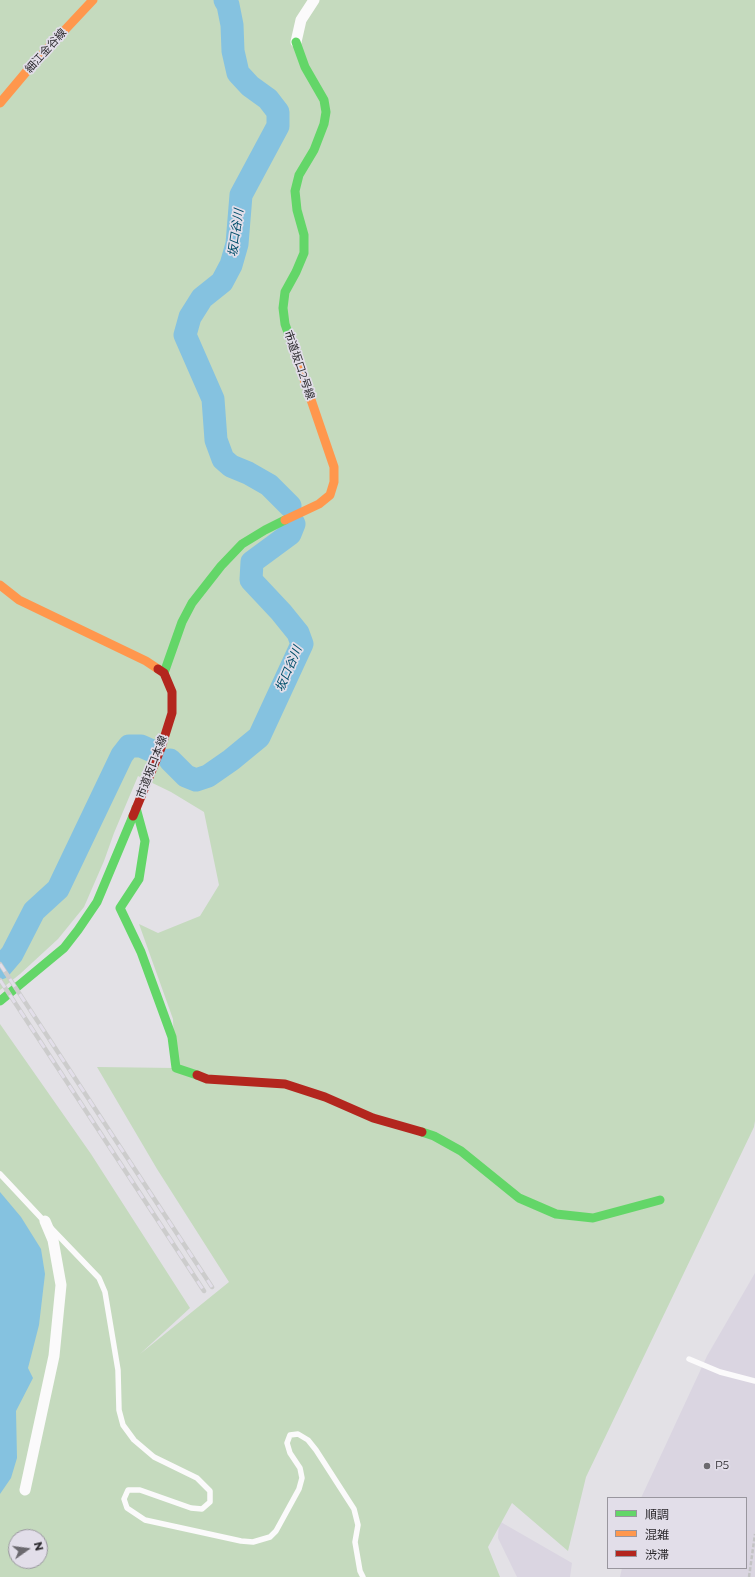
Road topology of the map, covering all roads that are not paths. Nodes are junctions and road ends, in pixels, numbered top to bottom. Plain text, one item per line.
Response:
1 (93, 0) edge
2 (314, 0) edge
3 (296, 42) joint
4 (0, 103) edge
5 (0, 585) edge
6 (164, 673) junction
7 (136, 808) junction
8 (0, 1002) edge
9 (0, 1174) edge
10 (660, 1200) dead end
11 (45, 1221) junction
12 (689, 1359) dead end
13 (755, 1381) edge
14 (25, 1490) dead end
15 (363, 1577) edge

1 - 4 street, 細江金谷線
2 - 3 street, 市道坂口2号線
3 - 6 street, 市道坂口2号線
5 - 6 street
6 - 7 street, 市道坂口本線
7 - 8 street, 市道坂口本線
7 - 10 street
9 - 11 lane
11 - 14 street
11 - 15 lane
12 - 13 lane

